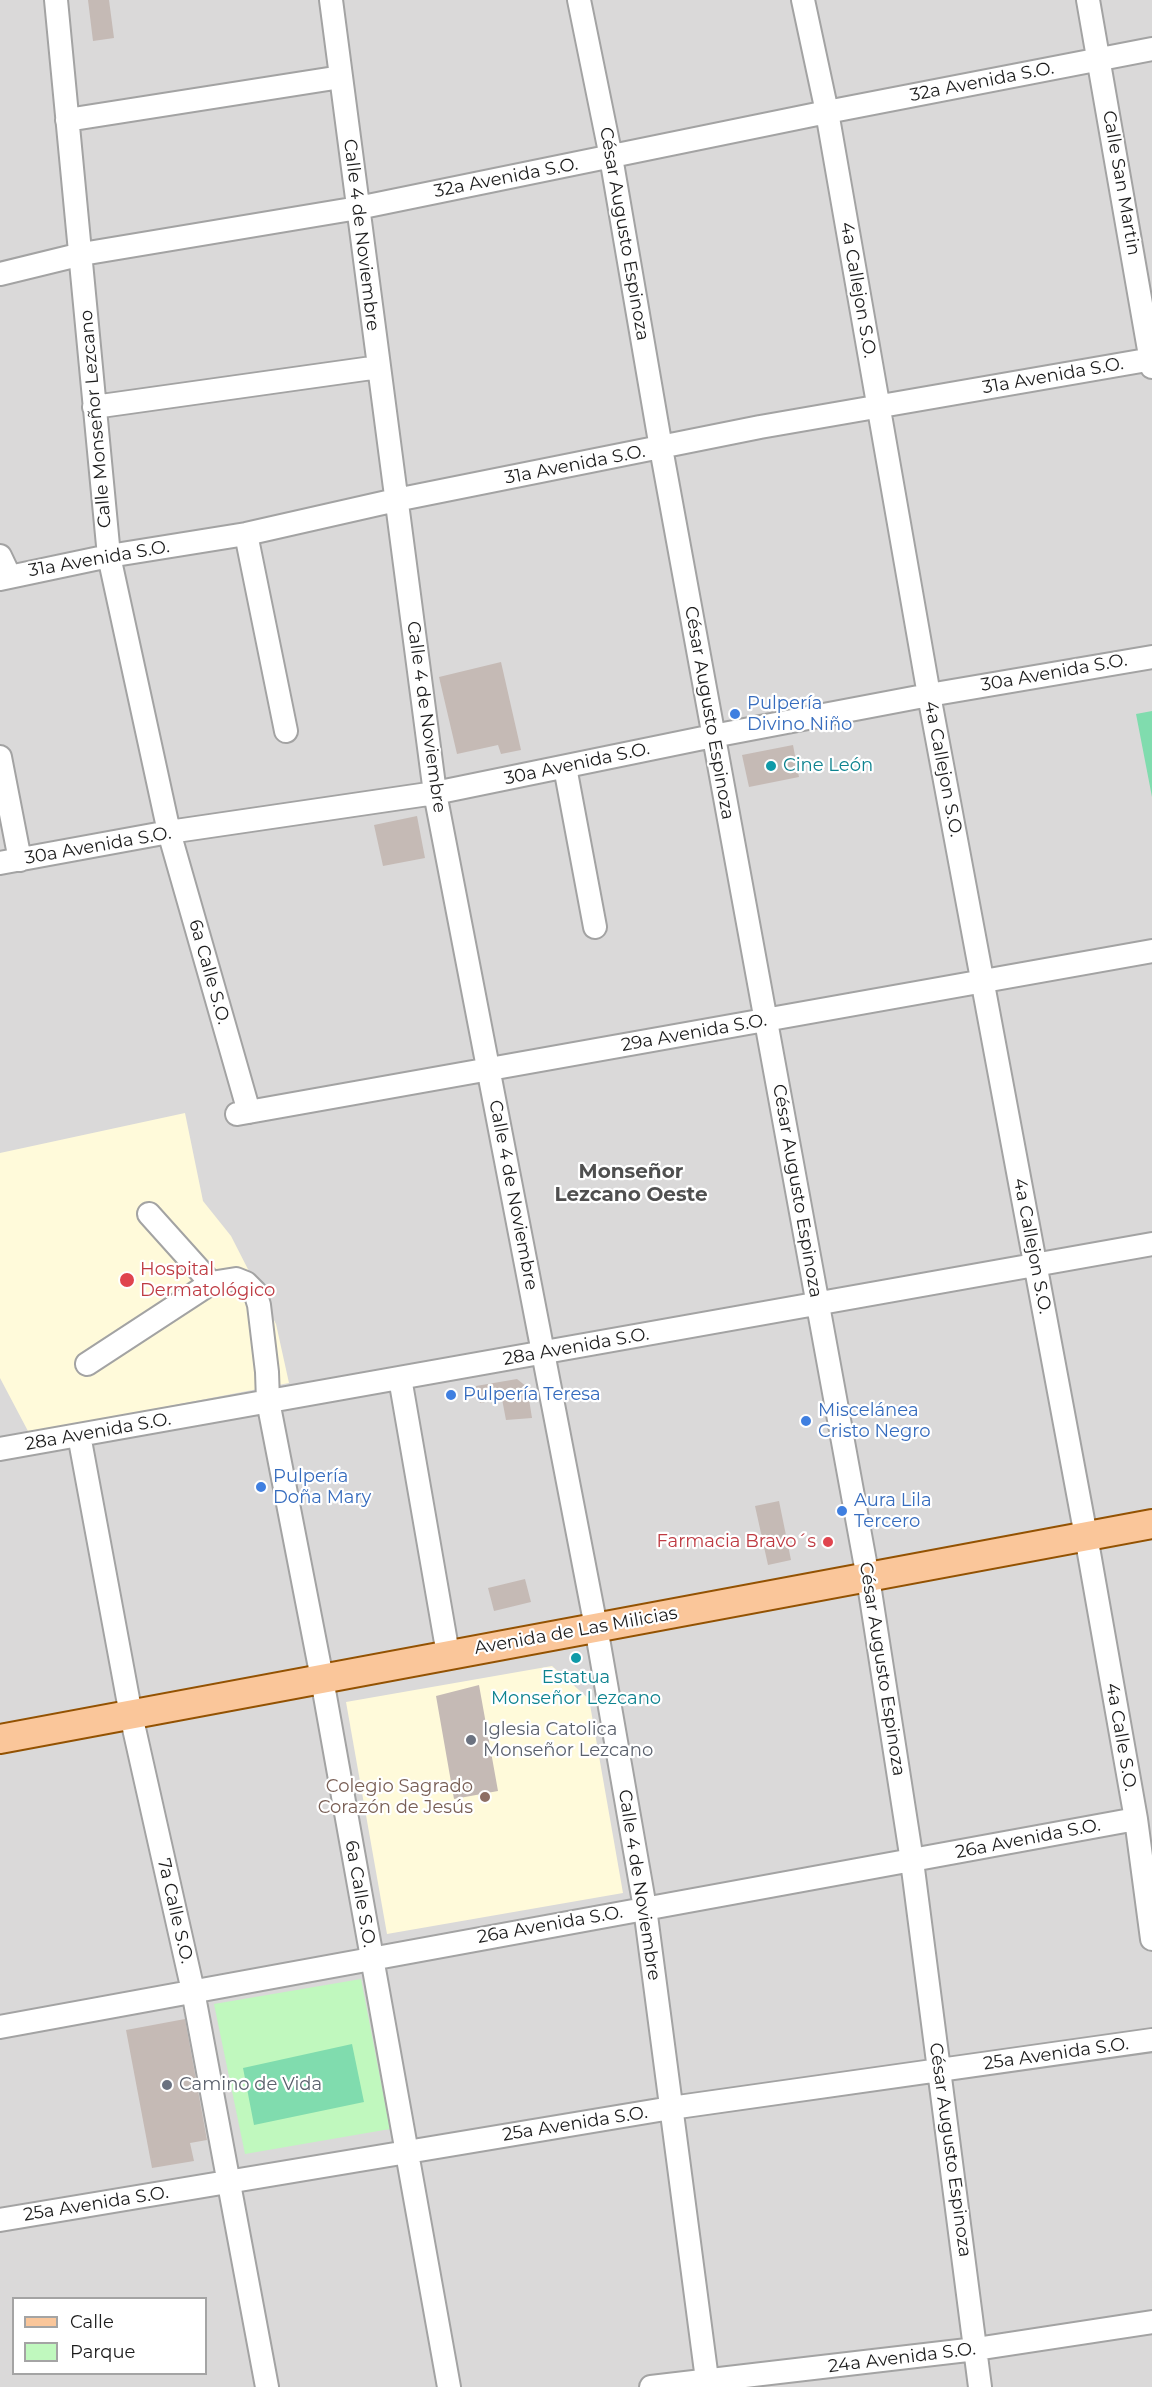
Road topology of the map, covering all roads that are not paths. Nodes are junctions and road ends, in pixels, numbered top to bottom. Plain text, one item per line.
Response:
1 (56, 0) edge
2 (331, 0) edge
3 (579, 0) edge
4 (803, 0) edge
5 (1088, 0) edge
6 (1152, 50) edge
7 (1100, 59) junction
8 (341, 77) junction
9 (827, 112) junction
10 (67, 120) junction
11 (611, 157) junction
12 (358, 208) junction
13 (82, 254) junction
14 (0, 274) edge
15 (1152, 361) edge
16 (379, 367) junction
17 (94, 407) junction
18 (879, 407) junction
19 (661, 448) junction
20 (396, 500) junction
21 (246, 534) junction
22 (109, 556) junction
23 (3, 570) edge
24 (1152, 657) edge
25 (929, 695) junction
26 (286, 731) dead end
27 (713, 736) junction
28 (0, 757) edge
29 (565, 766) junction
30 (435, 793) junction
31 (169, 832) junction
32 (10, 862) edge
33 (595, 927) dead end
34 (1152, 951) edge
35 (983, 982) junction
36 (765, 1020) junction
37 (488, 1069) junction
38 (243, 1113) joint
39 (148, 1214) dead end
40 (1152, 1244) edge
41 (1035, 1265) junction
42 (212, 1283) junction
43 (818, 1304) junction
44 (543, 1353) junction
45 (87, 1364) dead end
46 (400, 1378) junction
47 (268, 1401) junction
48 (79, 1435) junction
49 (0, 1449) edge
50 (1152, 1524) edge
51 (1086, 1536) junction
52 (868, 1578) junction
53 (596, 1627) junction
54 (448, 1654) junction
55 (322, 1678) junction
56 (130, 1715) junction
57 (0, 1739) edge
58 (1136, 1819) junction
59 (912, 1861) junction
60 (645, 1908) junction
61 (1152, 1939) edge
62 (371, 1958) junction
63 (193, 1991) junction
64 (0, 2027) edge
65 (1152, 2040) edge
66 (939, 2071) junction
67 (671, 2108) junction
68 (407, 2151) junction
69 (230, 2182) junction
70 (0, 2220) edge
71 (1152, 2322) edge
72 (976, 2349) junction
73 (708, 2384) edge
74 (267, 2387) edge
75 (449, 2387) edge
76 (651, 2387) edge
77 (980, 2387) edge

1 - 10 street, Calle Monseñor Lezcano
2 - 8 street, Calle 4 de Noviembre
3 - 11 street, César Augusto Espinoza
4 - 9 street, 4a Callejon S.O.
5 - 7 street, Calle San Martin
6 - 7 street, 32a Avenida S.O.
7 - 9 street, 32a Avenida S.O.
7 - 15 street, Calle San Martin
8 - 10 street
8 - 12 street, Calle 4 de Noviembre
9 - 11 street, 32a Avenida S.O.
9 - 18 street, 4a Callejon S.O.
10 - 13 street, Calle Monseñor Lezcano
11 - 12 street, 32a Avenida S.O.
11 - 19 street, César Augusto Espinoza
12 - 13 street, 32a Avenida S.O.
12 - 16 street, Calle 4 de Noviembre
13 - 14 street, 32a Avenida S.O.
13 - 17 street, Calle Monseñor Lezcano
15 - 18 street, 31a Avenida S.O.
16 - 17 street
16 - 20 street, Calle 4 de Noviembre
17 - 22 street, Calle Monseñor Lezcano
18 - 19 street, 31a Avenida S.O.
18 - 25 street, 4a Callejon S.O.
19 - 20 street, 31a Avenida S.O.
19 - 27 street, César Augusto Espinoza
20 - 21 street, 31a Avenida S.O.
20 - 30 street, Calle 4 de Noviembre
21 - 22 street, 31a Avenida S.O.
21 - 26 street
22 - 23 street, 31a Avenida S.O.
22 - 31 street, Calle Monseñor Lezcano
24 - 25 street, 30a Avenida S.O.
25 - 27 street, 30a Avenida S.O.
25 - 35 street, 4a Callejon S.O.
27 - 29 street, 30a Avenida S.O.
27 - 36 street, César Augusto Espinoza
28 - 32 street
29 - 30 street, 30a Avenida S.O.
29 - 33 street
30 - 31 street, 30a Avenida S.O.
30 - 37 street, Calle 4 de Noviembre
31 - 32 street, 30a Avenida S.O.
31 - 38 street, 6a Calle S.O.
34 - 35 street, 29a Avenida S.O.
35 - 36 street, 29a Avenida S.O.
35 - 41 street, 4a Callejon S.O.
36 - 37 street, 29a Avenida S.O.
36 - 43 street, César Augusto Espinoza
37 - 38 street, 29a Avenida S.O.
37 - 44 street, Calle 4 de Noviembre
39 - 42 street
40 - 41 street, 28a Avenida S.O.
41 - 43 street, 28a Avenida S.O.
41 - 51 street, 4a Callejon S.O.
42 - 45 street
42 - 47 street, 6a Calle S.O.
43 - 44 street, 28a Avenida S.O.
43 - 52 street, César Augusto Espinoza
44 - 46 street, 28a Avenida S.O.
44 - 53 street, Calle 4 de Noviembre
46 - 47 street, 28a Avenida S.O.
46 - 54 street
47 - 48 street, 28a Avenida S.O.
47 - 55 street, 6a Calle S.O.
48 - 49 street, 28a Avenida S.O.
48 - 56 street, 7a Calle S.O.
50 - 51 main road, Avenida de Las Milicias
51 - 52 main road, Avenida de Las Milicias
51 - 58 street, 4a Calle S.O.
52 - 53 main road, Avenida de Las Milicias
52 - 59 street, César Augusto Espinoza
53 - 54 main road, Avenida de Las Milicias
53 - 60 street, Calle 4 de Noviembre
54 - 55 main road, Avenida de Las Milicias
55 - 56 main road, Avenida de Las Milicias
55 - 62 street, 6a Calle S.O.
56 - 57 main road, Avenida de Las Milicias
56 - 63 street, 7a Calle S.O.
58 - 59 street, 26a Avenida S.O.
58 - 61 street, 4a Calle S.O.
59 - 60 street, 26a Avenida S.O.
59 - 66 street, César Augusto Espinoza
60 - 62 street, 26a Avenida S.O.
60 - 67 street, Calle 4 de Noviembre
62 - 63 street, 26a Avenida S.O.
62 - 68 street, 6a Calle S.O.
63 - 64 street, 26a Avenida S.O.
63 - 69 street, 7a Calle S.O.
65 - 66 street, 25a Avenida S.O.
66 - 67 street, 25a Avenida S.O.
66 - 72 street, César Augusto Espinoza
67 - 68 street, 25a Avenida S.O.
67 - 73 street, Calle 4 de Noviembre
68 - 69 street, 25a Avenida S.O.
68 - 75 street, 6a Calle S.O.
69 - 70 street, 25a Avenida S.O.
69 - 74 street, 7a Calle S.O.
71 - 72 street, 24a Avenida S.O.
72 - 73 street, 24a Avenida S.O.
72 - 77 street, César Augusto Espinoza
73 - 76 street, 24a Avenida S.O.

